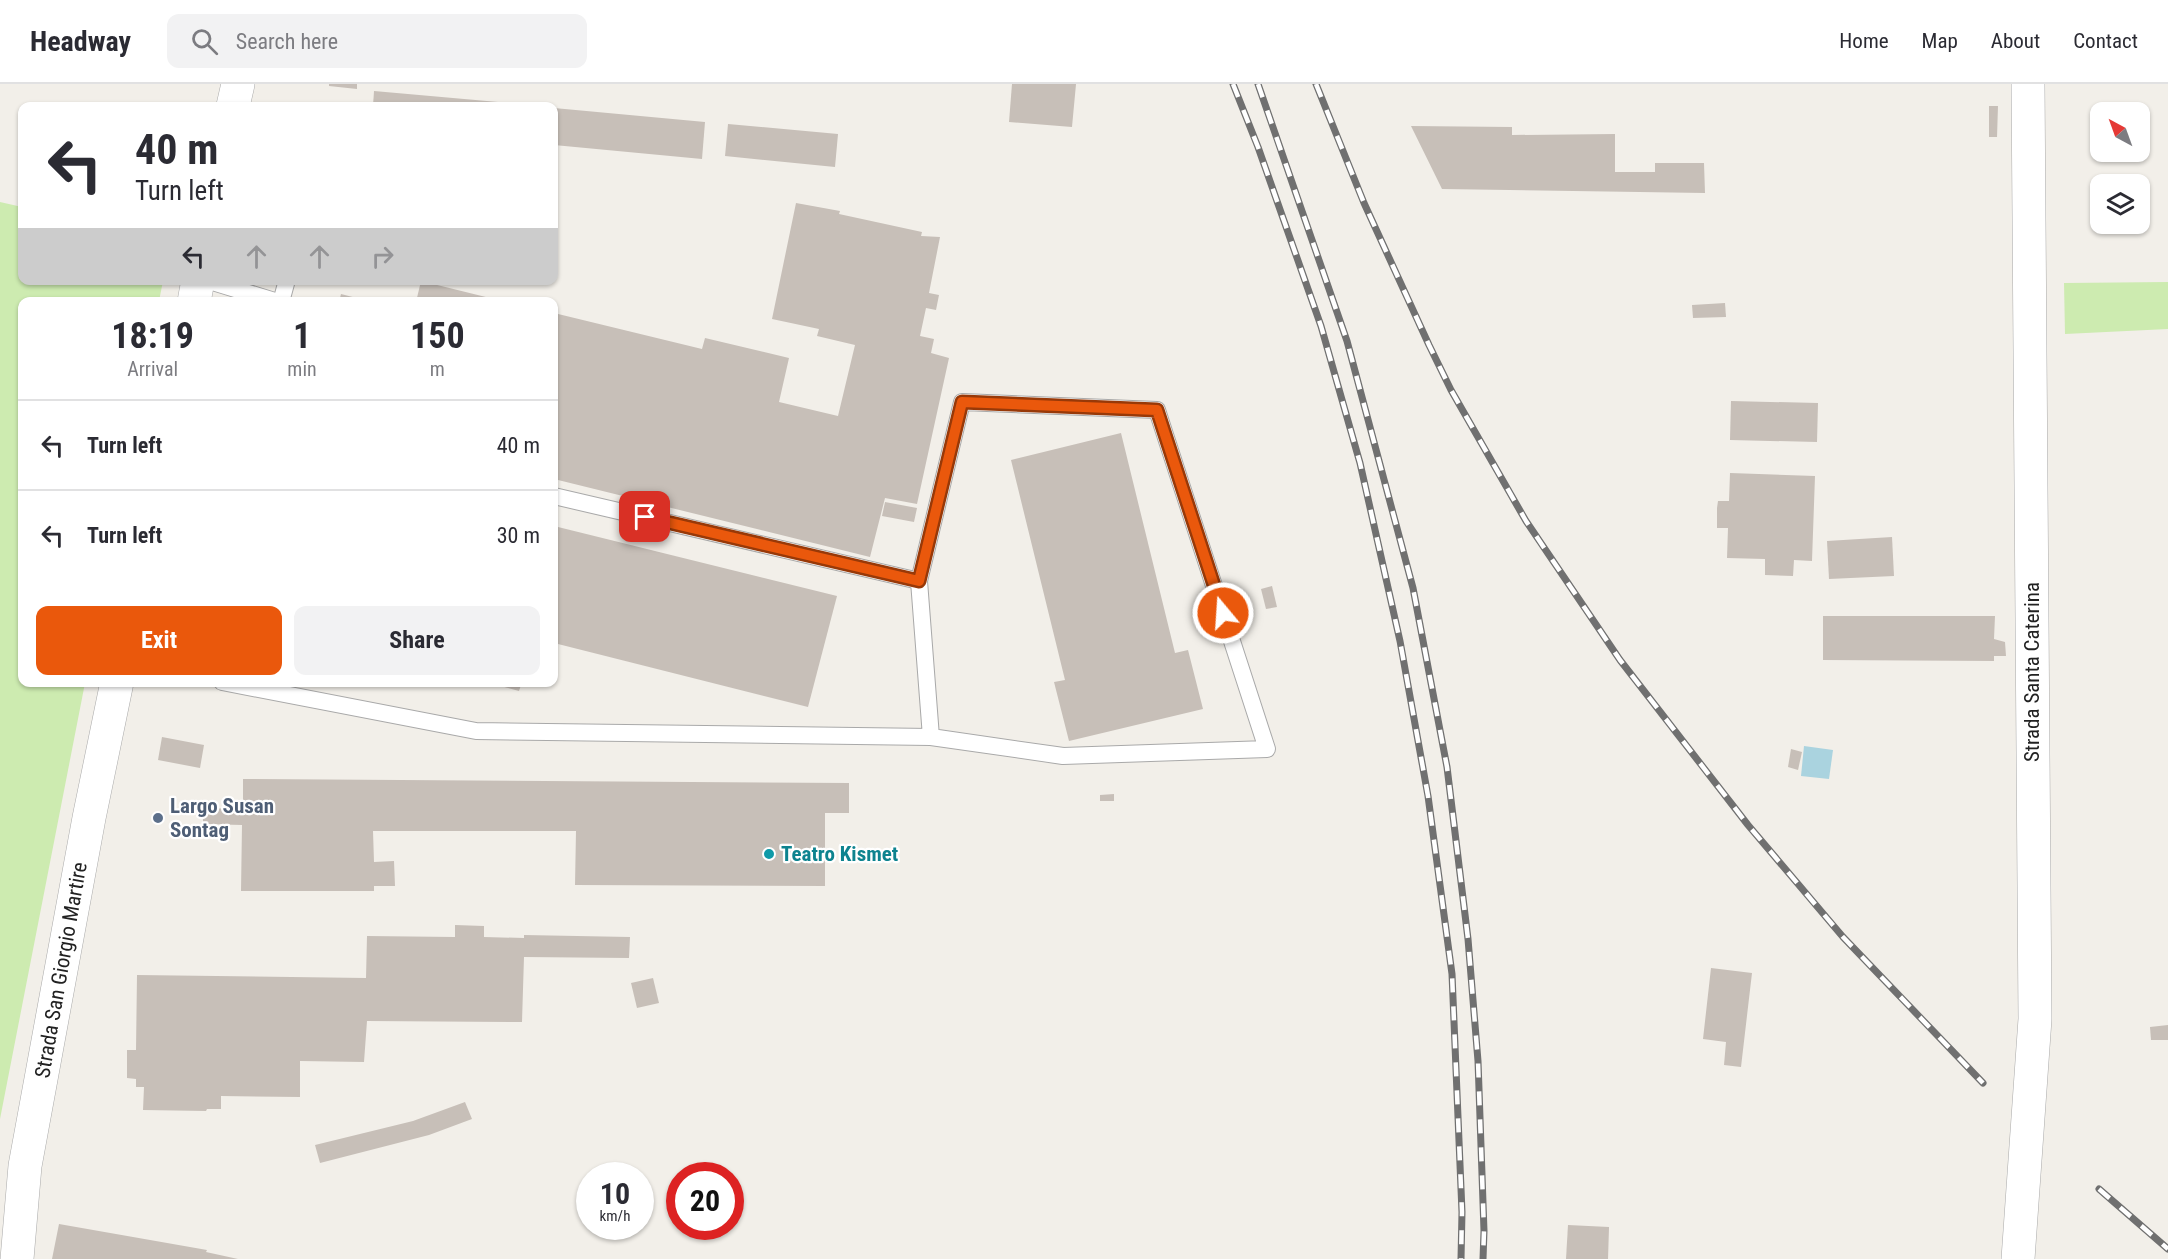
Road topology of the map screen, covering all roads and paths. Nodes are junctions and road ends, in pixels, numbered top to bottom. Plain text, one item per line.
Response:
1 (238, 84) edge
2 (2028, 84) edge
3 (234, 102) edge
4 (223, 285) edge
5 (263, 297) edge
6 (558, 497) edge
7 (919, 581) junction
8 (116, 687) edge
9 (248, 687) edge
10 (931, 737) junction
11 (16, 1259) edge
12 (2018, 1259) edge

1 - 3 street
2 - 12 street, Strada Santa Caterina
4 - 5 lane
6 - 7 lane
7 - 10 lane
7 - 10 lane
8 - 11 street, Strada San Giorgio Martire
9 - 10 lane

